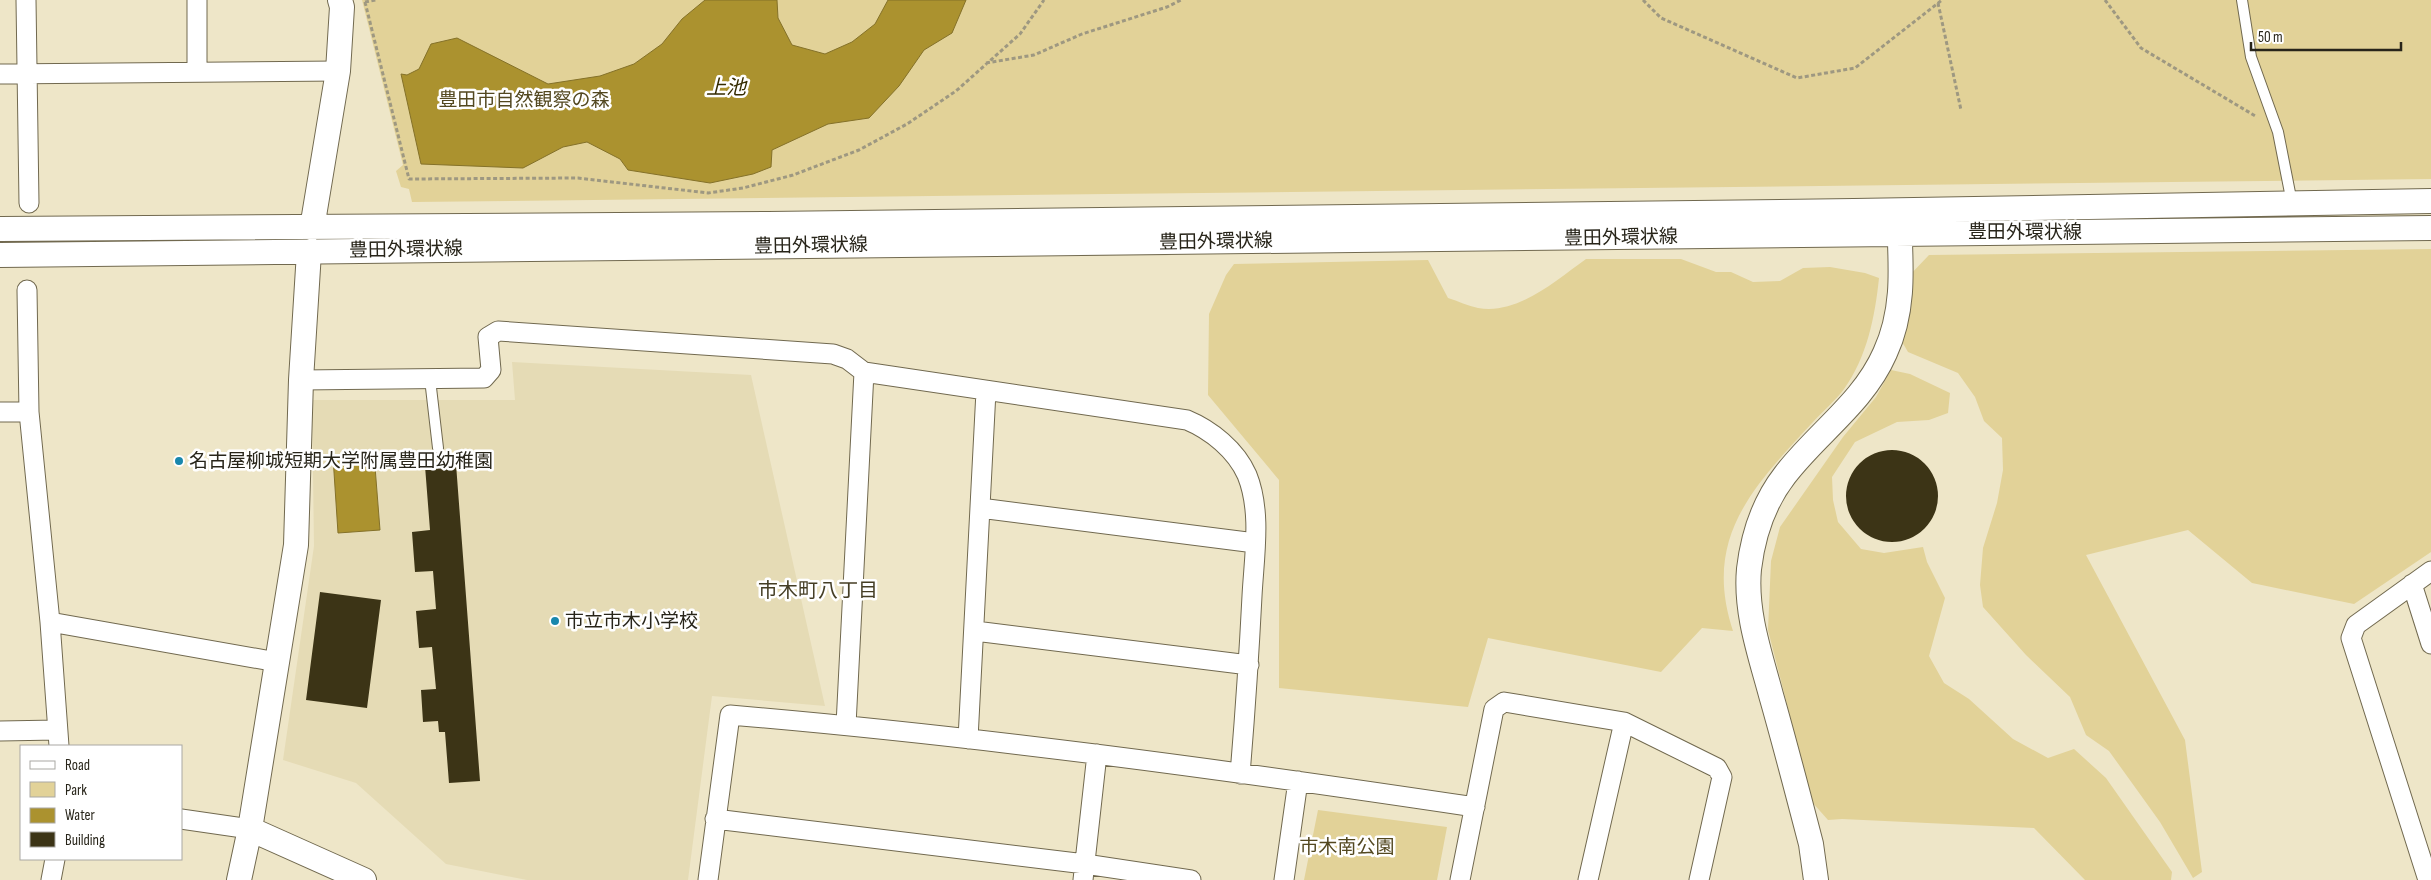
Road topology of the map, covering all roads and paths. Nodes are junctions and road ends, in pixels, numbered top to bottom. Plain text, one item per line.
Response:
1 (26, 0) edge
2 (197, 0) edge
3 (340, 0) edge
4 (1044, 0) edge
5 (1182, 0) edge
6 (1643, 0) edge
7 (2104, 0) edge
8 (2242, 0) edge
9 (1939, 1) edge
10 (365, 2) dead end
11 (985, 64) junction
12 (338, 71) junction
13 (197, 72) junction
14 (27, 73) junction
15 (0, 74) edge
16 (1961, 110) dead end
17 (2278, 132) junction
18 (2431, 201) edge
19 (29, 203) dead end
20 (2292, 203) junction
21 (1898, 210) junction
22 (312, 228) junction
23 (2431, 228) edge
24 (0, 229) edge
25 (1900, 234) junction
26 (309, 252) junction
27 (0, 255) edge
28 (27, 290) dead end
29 (864, 372) junction
30 (430, 379) junction
31 (302, 380) junction
32 (986, 391) junction
33 (0, 412) edge
34 (29, 412) junction
35 (438, 448) dead end
36 (980, 508) junction
37 (1255, 543) junction
38 (2431, 571) edge
39 (2412, 584) junction
40 (50, 622) junction
41 (975, 631) junction
42 (2431, 644) edge
43 (277, 662) junction
44 (1248, 665) junction
45 (1624, 722) junction
46 (846, 725) junction
47 (0, 731) edge
48 (58, 738) edge
49 (968, 739) junction
50 (1098, 754) junction
51 (1240, 774) junction
52 (1298, 781) junction
53 (1475, 807) junction
54 (715, 818) junction
55 (182, 819) edge
56 (250, 829) junction
57 (55, 860) edge
58 (1084, 872) edge
59 (51, 880) edge
60 (239, 880) edge
61 (364, 880) edge
62 (708, 880) edge
63 (1191, 880) edge
64 (1284, 880) edge
65 (1460, 880) edge
66 (1588, 880) edge
67 (1699, 880) edge
68 (1816, 880) edge
69 (2428, 880) edge

1 - 14 street
2 - 13 street
3 - 12 street
4 - 11 path
5 - 11 path
6 - 9 path
7 - 17 path
8 - 17 lane
9 - 16 path
10 - 11 path
12 - 13 street
12 - 22 street
13 - 14 street
14 - 15 street
14 - 19 street
17 - 20 lane
18 - 20 street, 豊田外環状線
20 - 21 street, 豊田外環状線
21 - 22 street, 豊田外環状線
21 - 25 street
22 - 24 street, 豊田外環状線
23 - 25 street, 豊田外環状線
25 - 26 street, 豊田外環状線
25 - 68 street
26 - 27 street, 豊田外環状線
26 - 31 street
28 - 34 street
29 - 30 street
29 - 32 street
29 - 46 street
30 - 31 street
30 - 35 lane
31 - 43 street
32 - 36 street
32 - 37 street
33 - 34 street
34 - 40 street
36 - 37 street
36 - 41 street
37 - 44 street
38 - 39 street
39 - 42 street
39 - 69 street
40 - 43 street
40 - 48 street
41 - 44 street
41 - 49 street
43 - 56 street
44 - 51 street
45 - 53 street
45 - 66 street
45 - 67 street
46 - 49 street
46 - 54 street
47 - 48 street
49 - 50 street
50 - 51 street
50 - 58 street
51 - 52 street
52 - 53 street
52 - 64 street
53 - 65 street
54 - 58 street
54 - 62 street
55 - 56 street
56 - 60 street
56 - 61 street
57 - 59 street
58 - 63 street

